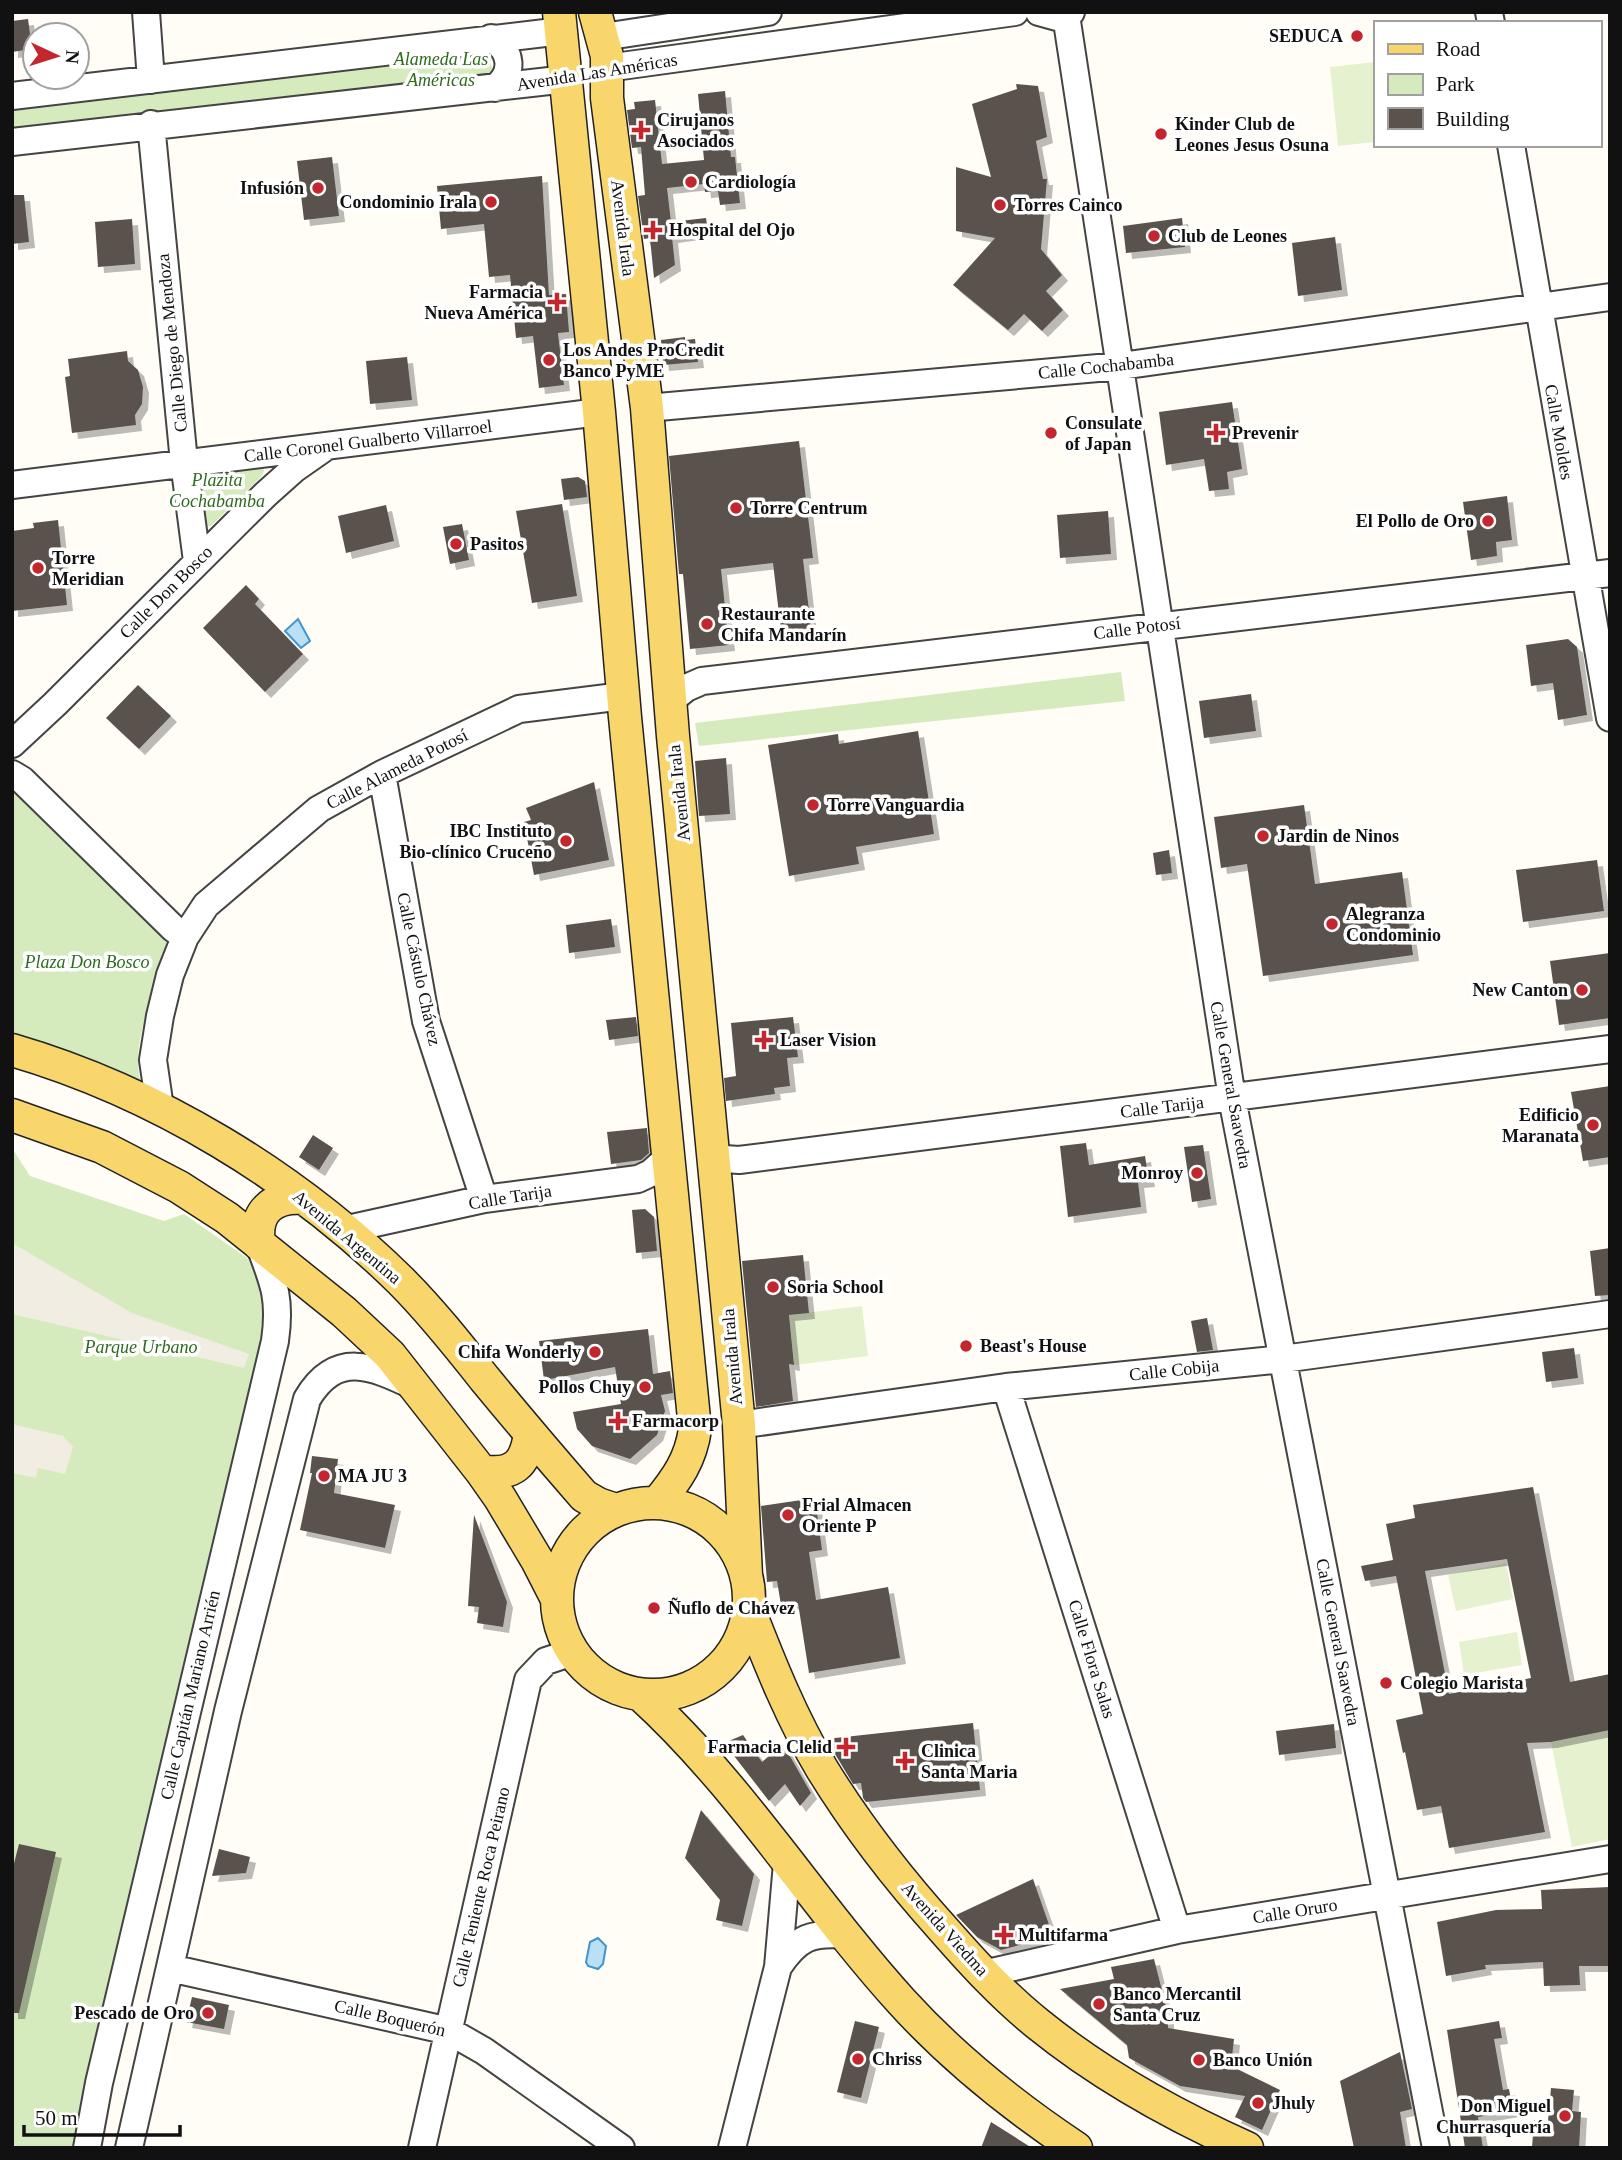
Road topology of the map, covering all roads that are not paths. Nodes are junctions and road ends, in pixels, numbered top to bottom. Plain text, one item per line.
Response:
1 (146, 12) edge
2 (768, 12) edge
3 (1015, 12) edge
4 (1059, 13) edge
5 (561, 22) edge
6 (599, 24) edge
7 (491, 38) junction
8 (607, 68) junction
9 (567, 79) junction
10 (151, 80) junction
11 (495, 88) junction
12 (12, 96) edge
13 (151, 124) junction
14 (12, 142) edge
15 (1511, 147) edge
16 (1610, 298) edge
17 (1538, 309) junction
18 (1121, 366) junction
19 (647, 408) junction
20 (599, 412) junction
21 (325, 447) junction
22 (184, 462) junction
23 (12, 485) edge
24 (197, 561) junction
25 (1597, 574) edge
26 (1160, 625) junction
27 (623, 696) junction
28 (670, 701) junction
29 (1610, 718) edge
30 (12, 744) edge
31 (12, 774) edge
32 (382, 774) junction
33 (185, 937) junction
34 (1610, 1049) edge
35 (12, 1050) edge
36 (1231, 1098) junction
37 (160, 1108) junction
38 (12, 1115) edge
39 (714, 1154) junction
40 (670, 1156) junction
41 (303, 1198) junction
42 (484, 1199) junction
43 (344, 1230) junction
44 (259, 1244) junction
45 (1610, 1314) edge
46 (1283, 1359) junction
47 (414, 1386) junction
48 (1006, 1387) junction
49 (739, 1425) junction
50 (530, 1433) junction
51 (481, 1471) junction
52 (658, 1502) junction
53 (616, 1510) junction
54 (746, 1576) junction
55 (557, 1600) junction
56 (749, 1610) junction
57 (573, 1652) junction
58 (641, 1695) junction
59 (189, 1701) junction
60 (228, 1711) junction
61 (1610, 1859) edge
62 (787, 1863) junction
63 (1387, 1895) junction
64 (1177, 1930) junction
65 (847, 1935) junction
66 (778, 1967) junction
67 (170, 1968) junction
68 (983, 1974) junction
69 (449, 2031) junction
70 (99, 2083) junction
71 (142, 2092) junction
72 (1043, 2136) edge
73 (87, 2148) edge
74 (129, 2148) edge
75 (422, 2148) edge
76 (621, 2148) edge
77 (732, 2148) edge
78 (1076, 2148) edge
79 (1247, 2148) edge
80 (1436, 2148) edge

1 - 10 street
2 - 6 street, Avenida Las Américas
3 - 8 street, Avenida Las Américas
4 - 18 street, Calle General Saavedra
5 - 7 street
5 - 9 main road
6 - 8 main road, Avenida Irala
7 - 10 street
7 - 11 street
8 - 9 main road, Avenida Las Américas
8 - 19 main road, Avenida Irala
9 - 11 street, Avenida Las Américas
9 - 20 main road
10 - 12 street
11 - 13 street, Avenida Las Américas
13 - 14 street, Avenida Las Américas
13 - 22 street, Calle Diego de Mendoza
15 - 17 street, Calle Moldes
16 - 17 street, Calle Cochabamba
17 - 18 street, Calle Cochabamba
17 - 25 street, Calle Moldes
18 - 19 street, Calle Cochabamba
18 - 26 street, Calle General Saavedra
19 - 20 main road, Calle Cochabamba
19 - 28 main road, Avenida Irala
20 - 21 street, Calle Coronel Gualberto Villarroel
20 - 27 main road
21 - 22 street, Calle Coronel Gualberto Villarroel
21 - 24 street, Calle Don Bosco
22 - 23 street, Calle Coronel Gualberto Villarroel
22 - 24 street, Calle Diego de Mendoza
24 - 30 street, Calle Don Bosco
25 - 26 street, Calle Potosí
25 - 29 street, Calle Moldes
26 - 28 street, Calle Potosí
26 - 36 street, Calle General Saavedra
27 - 32 street, Calle Alameda Potosí
27 - 40 main road
28 - 39 main road, Avenida Irala
31 - 33 street
32 - 33 street, Calle Alameda Potosí
32 - 42 street, Calle Cástulo Chávez
33 - 37 street, Calle Alameda Potosí
34 - 36 street, Calle Tarija
35 - 37 main road, Avenida Argentina
36 - 39 street, Calle Tarija
36 - 46 street, Calle General Saavedra
37 - 41 main road, Avenida Argentina
38 - 44 main road
39 - 49 main road, Avenida Irala
40 - 42 street, Calle Tarija
40 - 52 main road
41 - 43 main road, Avenida Argentina
41 - 44 main road
42 - 43 street, Calle Tarija
43 - 50 main road, Avenida Argentina
44 - 47 main road
44 - 59 street, Calle Capitán Mariano Arrién
45 - 46 street, Calle Cobija
46 - 48 street, Calle Cobija
46 - 63 street, Calle General Saavedra
47 - 51 main road
47 - 60 street
48 - 49 street, Calle Cobija
48 - 64 street, Calle Flora Salas
49 - 54 main road, Avenida Irala
50 - 51 main road
50 - 53 main road, Avenida Argentina
51 - 55 main road
52 - 53 main road
52 - 54 main road
53 - 55 main road
54 - 56 main road
55 - 57 main road
56 - 58 main road
56 - 68 main road, Avenida Viedma
57 - 58 main road
57 - 69 street, Calle Teniente Roca Peirano
58 - 62 main road
59 - 60 street
59 - 70 street, Calle Capitán Mariano Arrién
60 - 67 street
61 - 63 street, Calle Oruro
62 - 65 main road
62 - 66 street
63 - 64 street, Calle Oruro
63 - 80 street, Calle General Saavedra
64 - 68 street, Calle Oruro
65 - 66 street
65 - 72 main road
66 - 77 street
67 - 69 street, Calle Boquerón
67 - 71 street
68 - 79 main road, Avenida Viedma
69 - 75 street, Calle Teniente Roca Peirano
69 - 76 street, Calle Boquerón
70 - 71 street
70 - 73 street, Calle Capitán Mariano Arrién
71 - 74 street
72 - 78 main road

